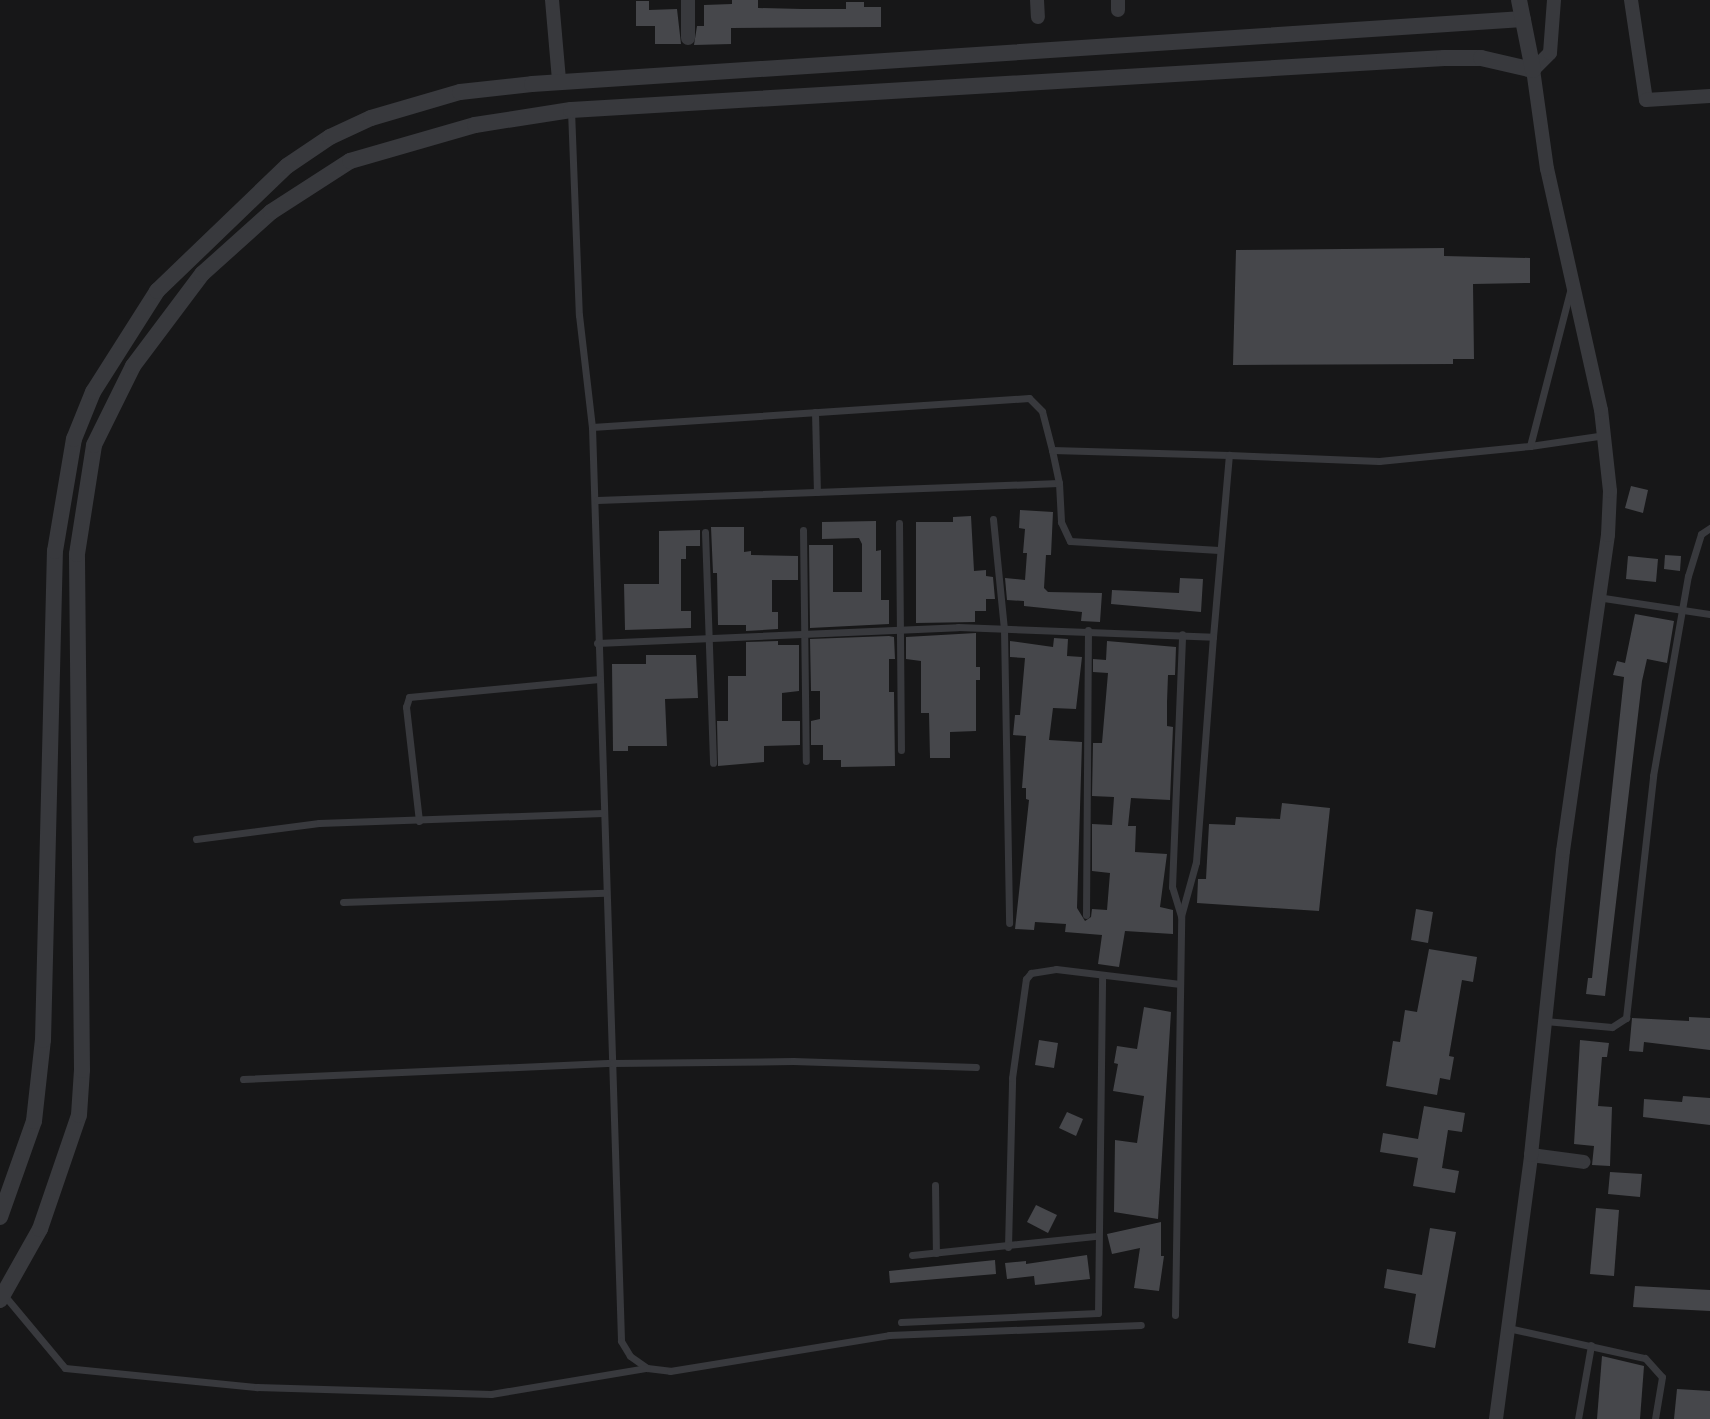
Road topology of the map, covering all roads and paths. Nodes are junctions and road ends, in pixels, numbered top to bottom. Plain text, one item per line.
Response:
1 (552, 0) edge
2 (688, 0) edge
3 (1037, 0) edge
4 (1519, 0) edge
5 (1554, 0) edge
6 (1631, 0) edge
7 (1038, 17) dead end
8 (1523, 19) junction
9 (688, 38) dead end
10 (1533, 70) junction
11 (559, 80) junction
12 (1710, 96) edge
13 (570, 110) junction
14 (1572, 283) junction
15 (815, 412) junction
16 (592, 427) junction
17 (1605, 435) junction
18 (1530, 446) junction
19 (1052, 450) junction
20 (1229, 455) junction
21 (1059, 483) junction
22 (817, 492) junction
23 (597, 500) junction
24 (993, 519) dead end
25 (899, 523) dead end
26 (1710, 528) edge
27 (803, 530) dead end
28 (705, 532) dead end
29 (1219, 550) junction
30 (1597, 597) junction
31 (1684, 610) junction
32 (1710, 614) edge
33 (897, 628) junction
34 (1004, 629) junction
35 (1088, 630) junction
36 (806, 632) junction
37 (1182, 634) junction
38 (1213, 637) junction
39 (710, 639) junction
40 (597, 643) junction
41 (599, 679) junction
42 (901, 750) dead end
43 (806, 761) dead end
44 (713, 763) dead end
45 (603, 813) junction
46 (419, 820) junction
47 (196, 839) dead end
48 (605, 893) junction
49 (343, 902) dead end
50 (1086, 915) dead end
51 (1181, 916) junction
52 (1009, 923) dead end
53 (1102, 977) junction
54 (1180, 984) junction
55 (1545, 1021) junction
56 (613, 1063) junction
57 (976, 1067) dead end
58 (243, 1079) dead end
59 (1531, 1155) junction
60 (1584, 1162) dead end
61 (935, 1185) dead end
62 (0, 1217) edge
63 (1097, 1236) junction
64 (1008, 1247) junction
65 (936, 1253) junction
66 (912, 1255) dead end
67 (2, 1298) edge
68 (1174, 1315) dead end
69 (901, 1322) dead end
70 (1142, 1325) dead end
71 (1506, 1327) junction
72 (1592, 1345) junction
73 (647, 1368) junction
74 (1496, 1419) edge
75 (1578, 1419) edge
76 (1655, 1419) edge

1 - 11 street
2 - 9 street
3 - 7 street
4 - 8 street
5 - 10 street
6 - 12 street
8 - 10 street
8 - 11 street
10 - 13 street
10 - 14 street
11 - 62 street
13 - 16 lane
13 - 67 street
14 - 17 street
14 - 18 lane
15 - 16 lane
15 - 19 lane
15 - 22 lane
16 - 23 lane
17 - 18 lane
17 - 30 street
18 - 20 lane
19 - 20 lane
19 - 21 lane
20 - 29 lane
21 - 22 lane
21 - 29 lane
22 - 23 lane
23 - 40 lane
24 - 34 lane
25 - 33 lane
26 - 31 lane
27 - 36 lane
28 - 39 lane
29 - 38 lane
30 - 31 lane
30 - 55 street
31 - 32 lane
31 - 55 lane
33 - 34 lane
33 - 36 lane
33 - 42 lane
34 - 35 lane
34 - 52 lane
35 - 37 lane
35 - 50 lane
36 - 39 lane
36 - 43 lane
37 - 38 lane
37 - 51 lane
38 - 51 lane
39 - 40 lane
39 - 44 lane
40 - 41 lane
41 - 45 lane
41 - 46 lane
45 - 46 lane
45 - 48 lane
46 - 47 lane
48 - 49 lane
48 - 56 lane
51 - 54 lane
53 - 54 lane
53 - 63 lane
53 - 64 lane
54 - 68 lane
55 - 59 street
56 - 57 lane
56 - 58 lane
56 - 73 lane
59 - 60 street
59 - 71 street
61 - 65 lane
63 - 64 lane
63 - 69 lane
64 - 65 lane
65 - 66 lane
67 - 73 lane
70 - 73 lane
71 - 72 lane
71 - 74 street
72 - 75 lane
72 - 76 lane

